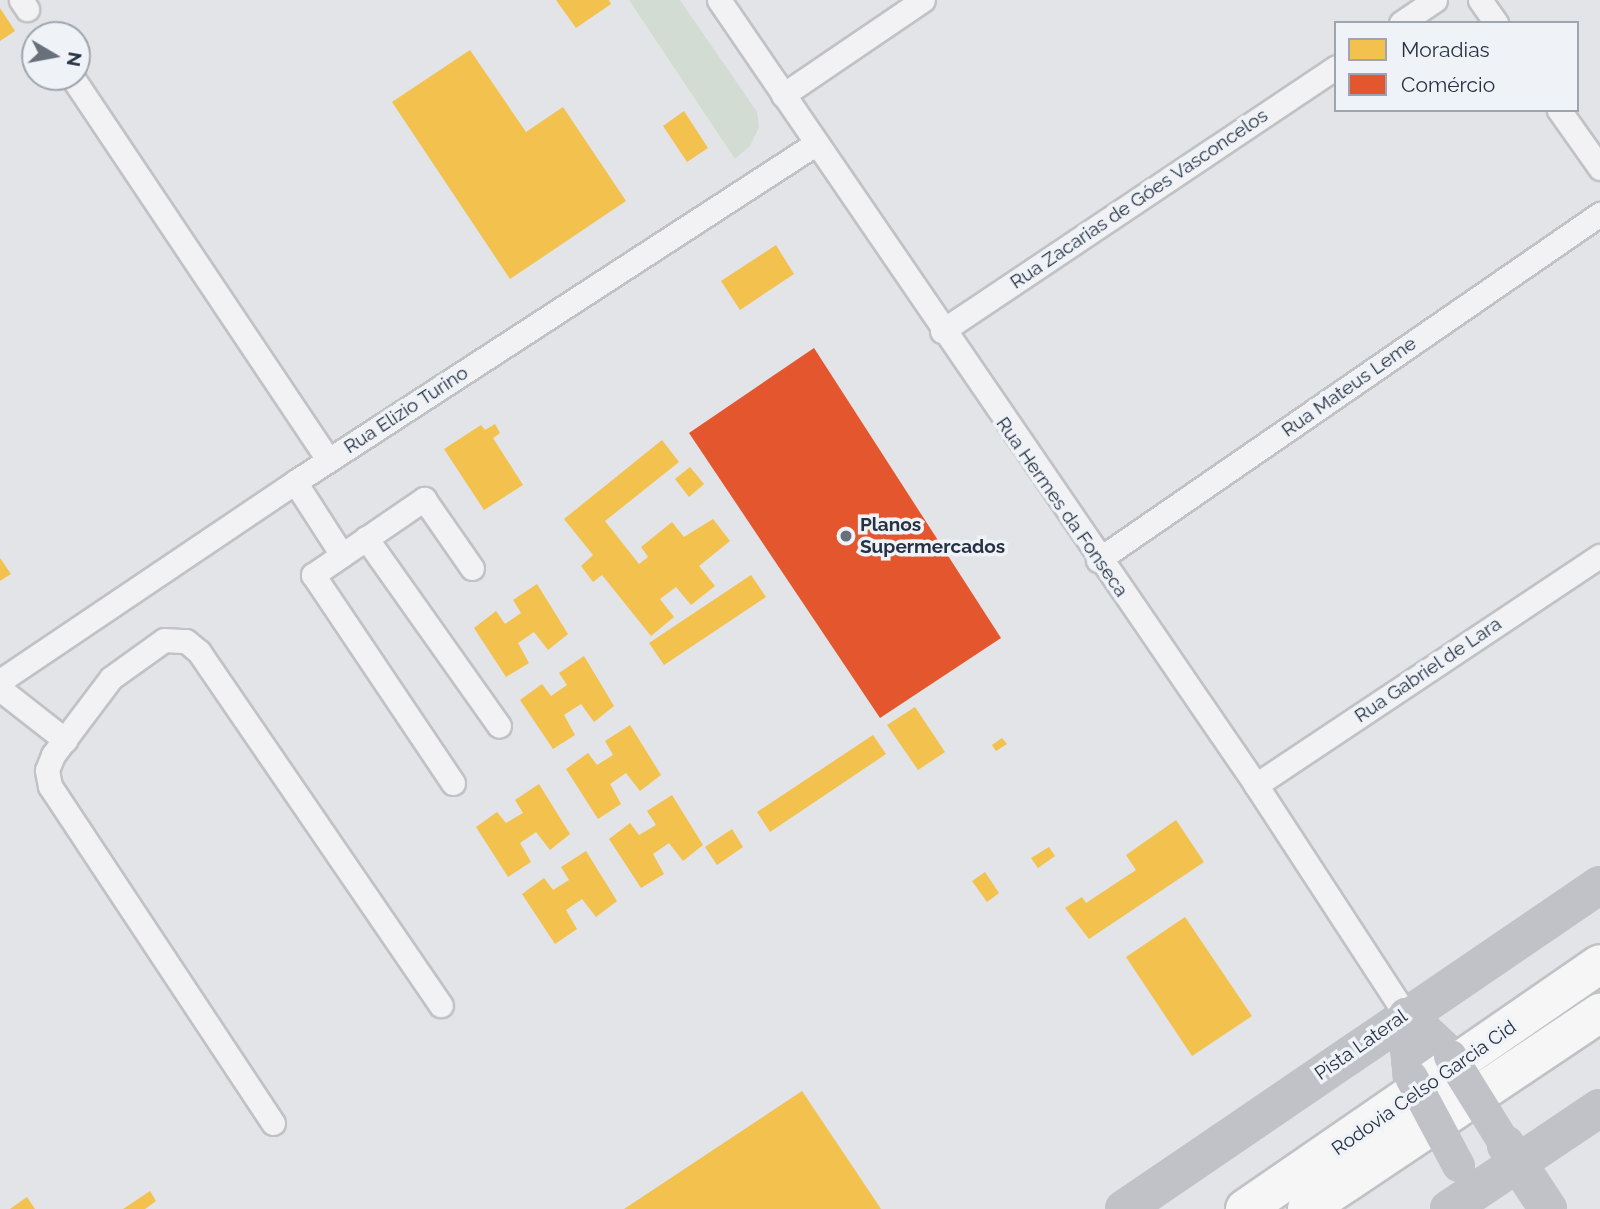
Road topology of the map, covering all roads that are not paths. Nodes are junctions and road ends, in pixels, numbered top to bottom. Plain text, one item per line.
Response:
1 (719, 0) edge
2 (923, 0) edge
3 (1435, 0) edge
4 (1480, 0) edge
5 (1404, 21) edge
6 (1495, 21) edge
7 (1334, 68) edge
8 (81, 91) edge
9 (783, 95) junction
10 (1560, 112) edge
11 (815, 144) junction
12 (1600, 168) edge
13 (1600, 214) edge
14 (942, 331) junction
15 (328, 460) junction
16 (295, 482) junction
17 (366, 538) junction
18 (342, 555) junction
19 (1600, 556) edge
20 (1098, 560) junction
21 (472, 568) dead end
22 (0, 681) edge
23 (0, 689) edge
24 (499, 726) dead end
25 (65, 740) junction
26 (453, 783) dead end
27 (1256, 785) junction
28 (1600, 884) edge
29 (1600, 964) edge
30 (441, 1005) dead end
31 (1600, 1013) edge
32 (1405, 1014) junction
33 (1600, 1107) edge
34 (273, 1123) dead end
35 (1509, 1151) junction
36 (1466, 1194) edge
37 (1123, 1209) edge
38 (1245, 1209) edge
39 (1307, 1209) edge
40 (1548, 1209) edge

1 - 9 street, Rua Hermes da Fonseca
2 - 9 street
3 - 5 street
4 - 6 street
7 - 14 street, Rua Zacarias de Góes Vasconcelos
8 - 15 street
9 - 11 street, Rua Hermes da Fonseca
10 - 12 street
11 - 14 street, Rua Hermes da Fonseca
11 - 15 street, Rua Elizio Turino
13 - 20 street, Rua Mateus Leme
14 - 20 street, Rua Hermes da Fonseca
15 - 16 street, Rua Elizio Turino
16 - 18 street
16 - 22 street, Rua Elizio Turino
17 - 18 street
17 - 21 street
17 - 24 street
18 - 26 street
19 - 27 street, Rua Gabriel de Lara
20 - 27 street, Rua Hermes da Fonseca
23 - 25 street
25 - 30 street
25 - 34 street
27 - 32 street, Rua Hermes da Fonseca
28 - 32 street, Pista Lateral
29 - 38 highway, Rodovia Celso Garcia Cid
31 - 39 highway, Rodovia Celso Garcia Cid
32 - 35 street, bridge
32 - 36 street, bridge
32 - 37 street, Pista Lateral
33 - 35 street
35 - 36 street
35 - 40 street

